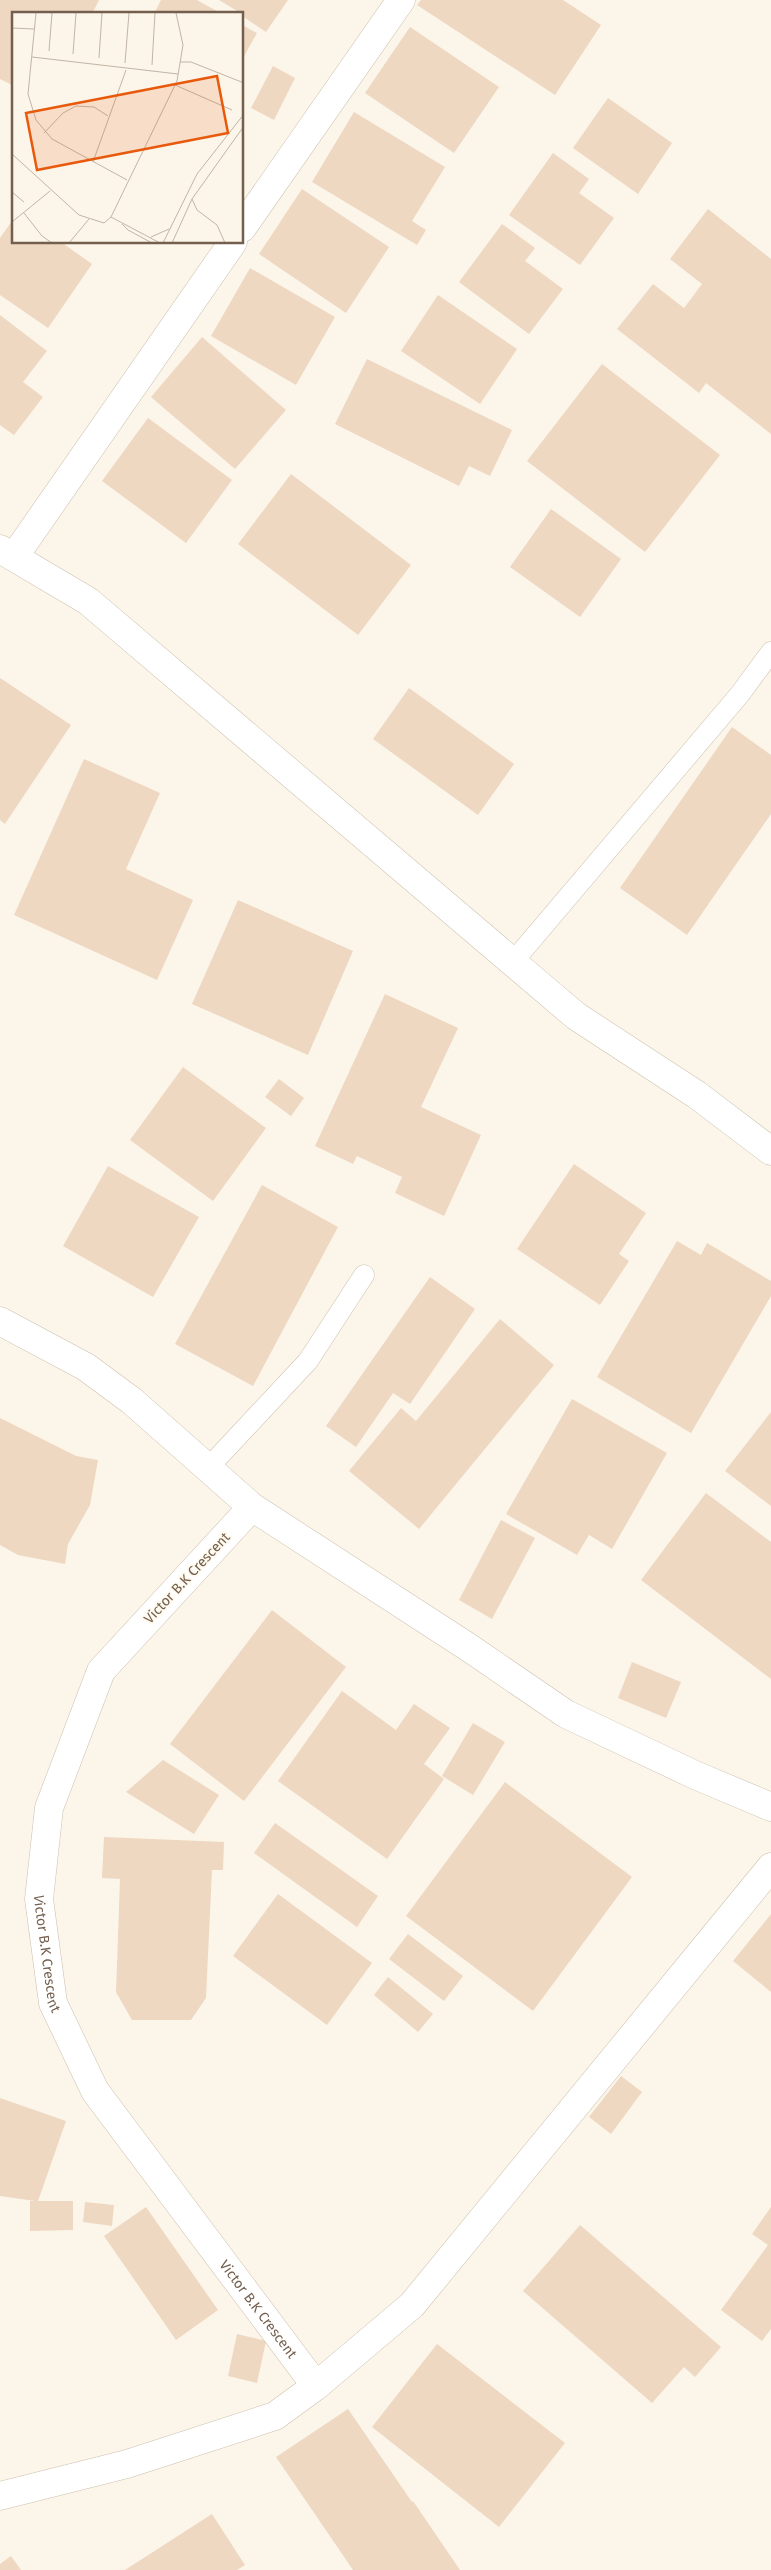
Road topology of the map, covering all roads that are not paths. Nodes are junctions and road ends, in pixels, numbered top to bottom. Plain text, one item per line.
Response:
1 (402, 0) edge
2 (244, 225) edge
3 (232, 244) edge
4 (7, 553) edge
5 (771, 652) edge
6 (512, 963) junction
7 (771, 1152) edge
8 (364, 1275) dead end
9 (0, 1321) edge
10 (208, 1468) junction
11 (252, 1507) junction
12 (771, 1807) edge
13 (771, 1867) edge
14 (316, 2386) junction
15 (0, 2496) edge

1 - 2 street
3 - 4 street
4 - 6 street
5 - 6 lane
6 - 7 street
8 - 10 lane
9 - 10 street
10 - 11 street
11 - 12 street
11 - 14 street, Victor B.K Crescent
13 - 14 street
14 - 15 street

